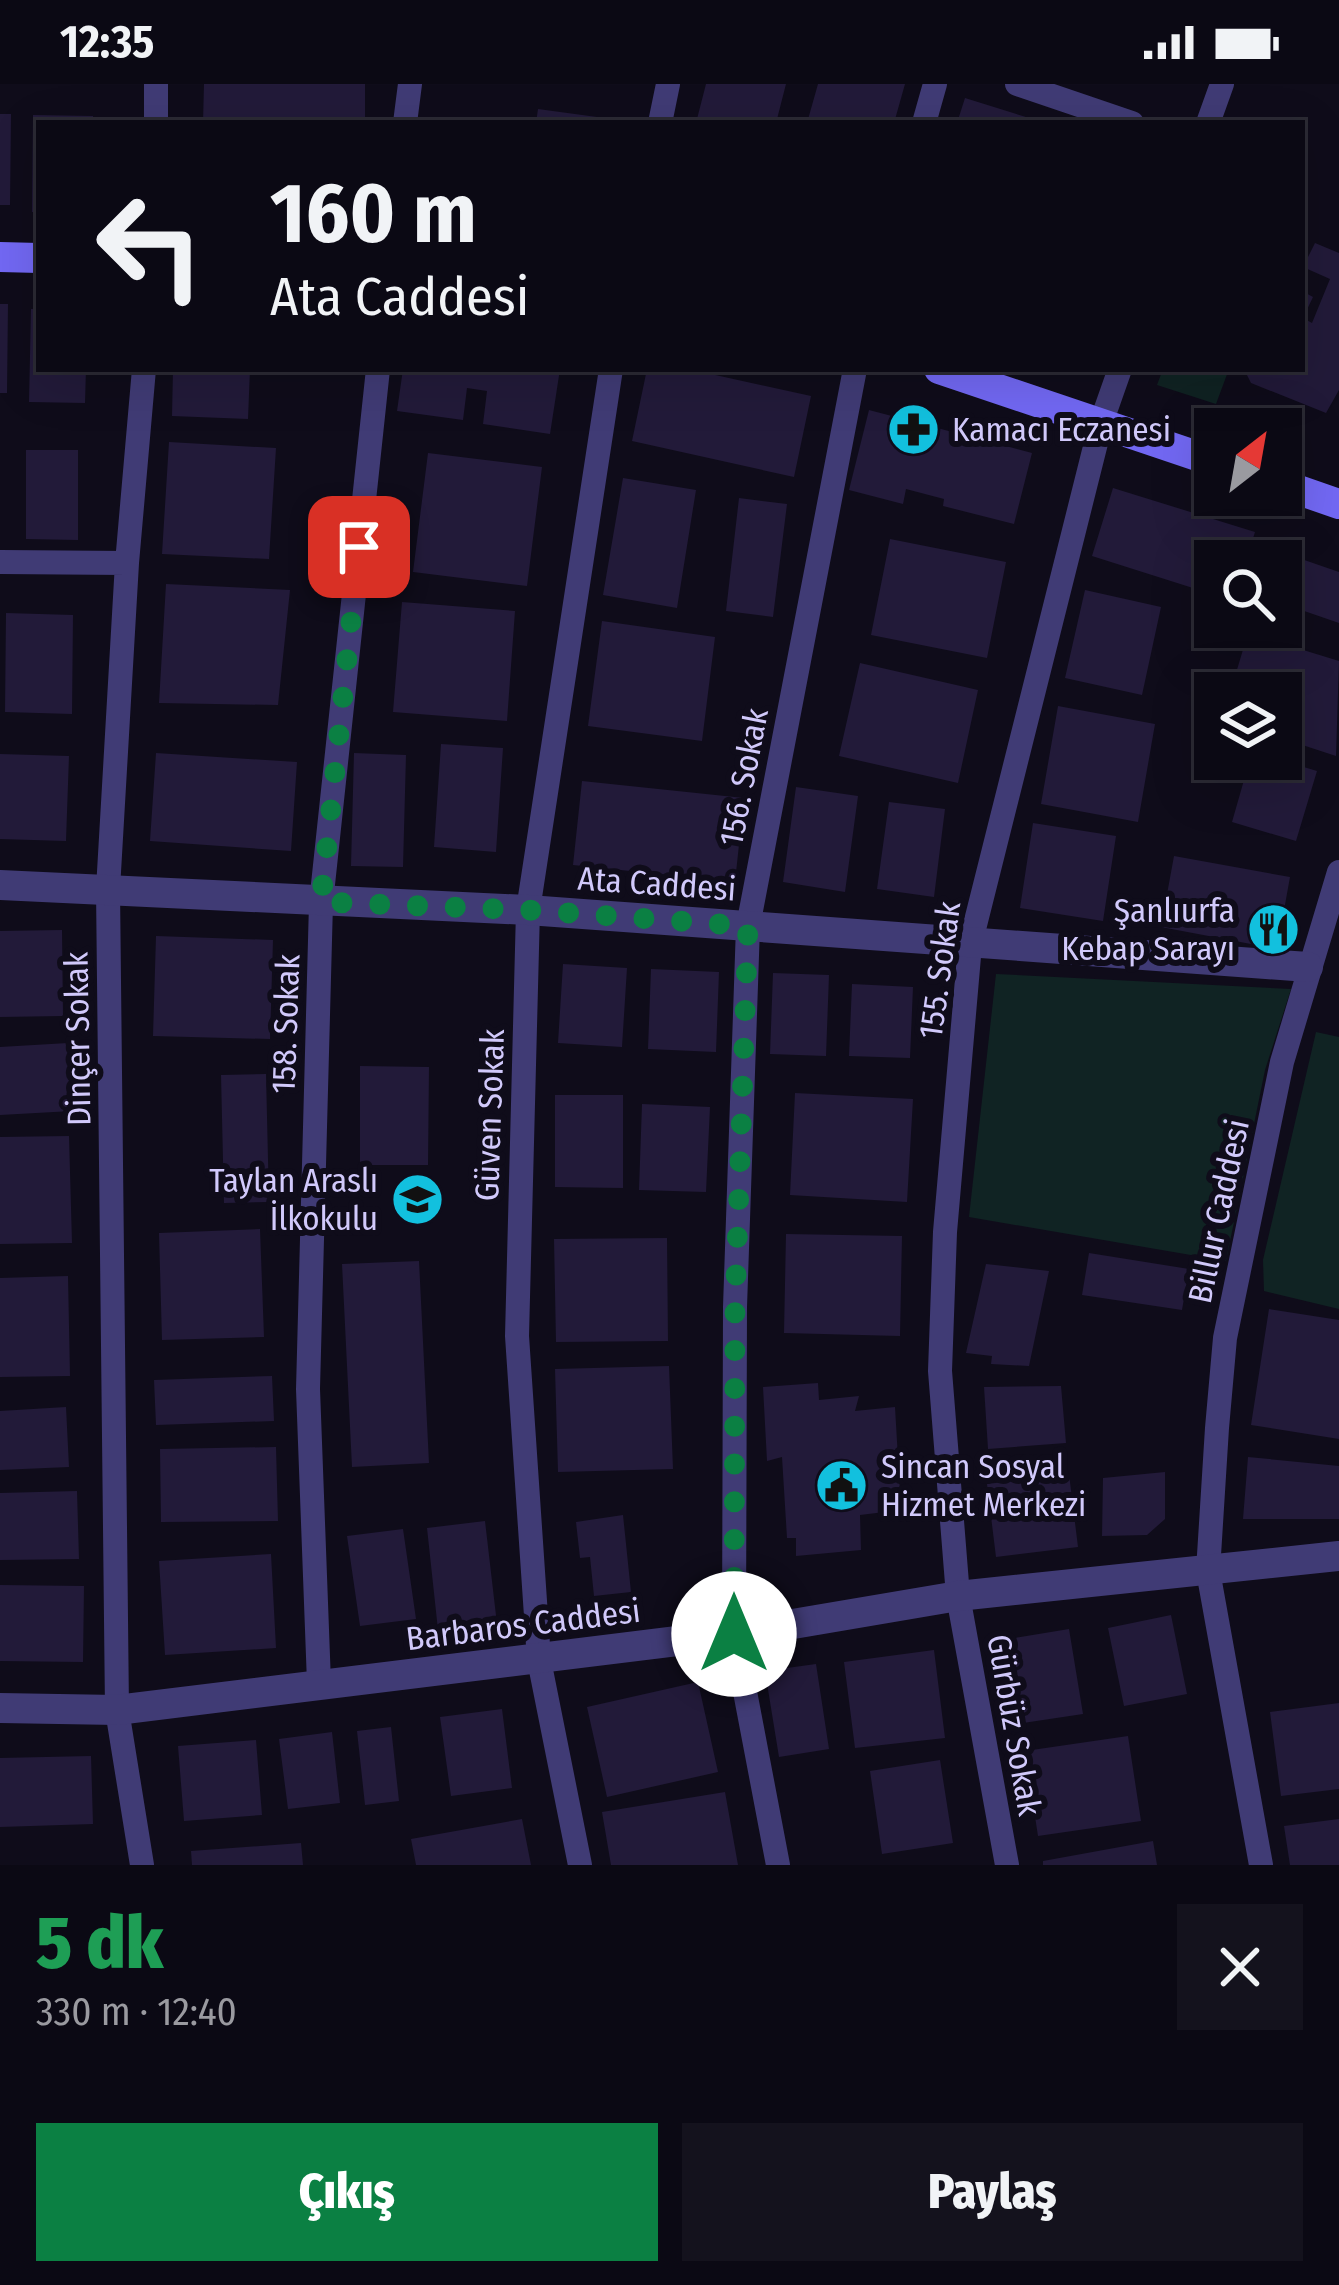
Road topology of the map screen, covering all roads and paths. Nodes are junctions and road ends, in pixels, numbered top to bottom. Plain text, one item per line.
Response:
1 (156, 84) edge
2 (410, 84) edge
3 (668, 84) edge
4 (935, 84) edge
5 (1017, 84) edge
6 (1222, 84) edge
7 (155, 120) edge
8 (405, 120) edge
9 (661, 120) edge
10 (924, 120) edge
11 (1123, 120) edge
12 (1209, 120) edge
13 (0, 257) edge
14 (36, 259) edge
15 (144, 372) edge
16 (378, 372) edge
17 (611, 372) edge
18 (853, 372) edge
19 (949, 372) edge
20 (1119, 372) edge
21 (1101, 423) junction
22 (1194, 455) edge
23 (1302, 491) edge
24 (1339, 504) edge
25 (0, 562) edge
26 (127, 563) junction
27 (1339, 872) edge
28 (0, 885) edge
29 (108, 889) junction
30 (321, 902) junction
31 (528, 910) junction
32 (748, 926) junction
33 (970, 945) junction
34 (1308, 967) junction
35 (1339, 1556) edge
36 (1208, 1571) junction
37 (958, 1596) junction
38 (734, 1634) junction
39 (539, 1660) junction
40 (319, 1683) junction
41 (0, 1708) edge
42 (117, 1709) junction
43 (142, 1865) edge
44 (580, 1865) edge
45 (778, 1865) edge
46 (1007, 1865) edge
47 (1261, 1865) edge

1 - 7 street
2 - 8 street
3 - 9 street
4 - 10 street
5 - 11 street
6 - 12 street
13 - 14 main road
15 - 26 street, Dinçer Sokak
16 - 30 street, 158. Sokak
17 - 31 street, Güven Sokak
18 - 32 street, 156. Sokak
19 - 21 main road
20 - 21 street, 155. Sokak
21 - 22 main road
21 - 33 street, 155. Sokak
23 - 24 main road
25 - 26 street
26 - 29 street, Dinçer Sokak
27 - 34 street, Billur Caddesi
28 - 29 street, Ata Caddesi
29 - 30 street, Ata Caddesi
29 - 42 street, Dinçer Sokak
30 - 31 street, Ata Caddesi
30 - 40 street, 158. Sokak
31 - 32 street, Ata Caddesi
31 - 39 street, Güven Sokak
32 - 33 street, Ata Caddesi
32 - 38 street, 156. Sokak
33 - 34 street, Ata Caddesi
33 - 37 street, 155. Sokak
34 - 36 street, Billur Caddesi
35 - 36 street, Barbaros Caddesi
36 - 37 street, Barbaros Caddesi
36 - 47 street, Billur Caddesi
37 - 38 street, Barbaros Caddesi
37 - 46 street, Gürbüz Sokak
38 - 39 street, Barbaros Caddesi
38 - 45 street, 156. Sokak
39 - 40 street, Barbaros Caddesi
39 - 44 street, Güven Sokak
40 - 42 street, Barbaros Caddesi
41 - 42 street, Barbaros Caddesi
42 - 43 street, Dinçer Sokak

